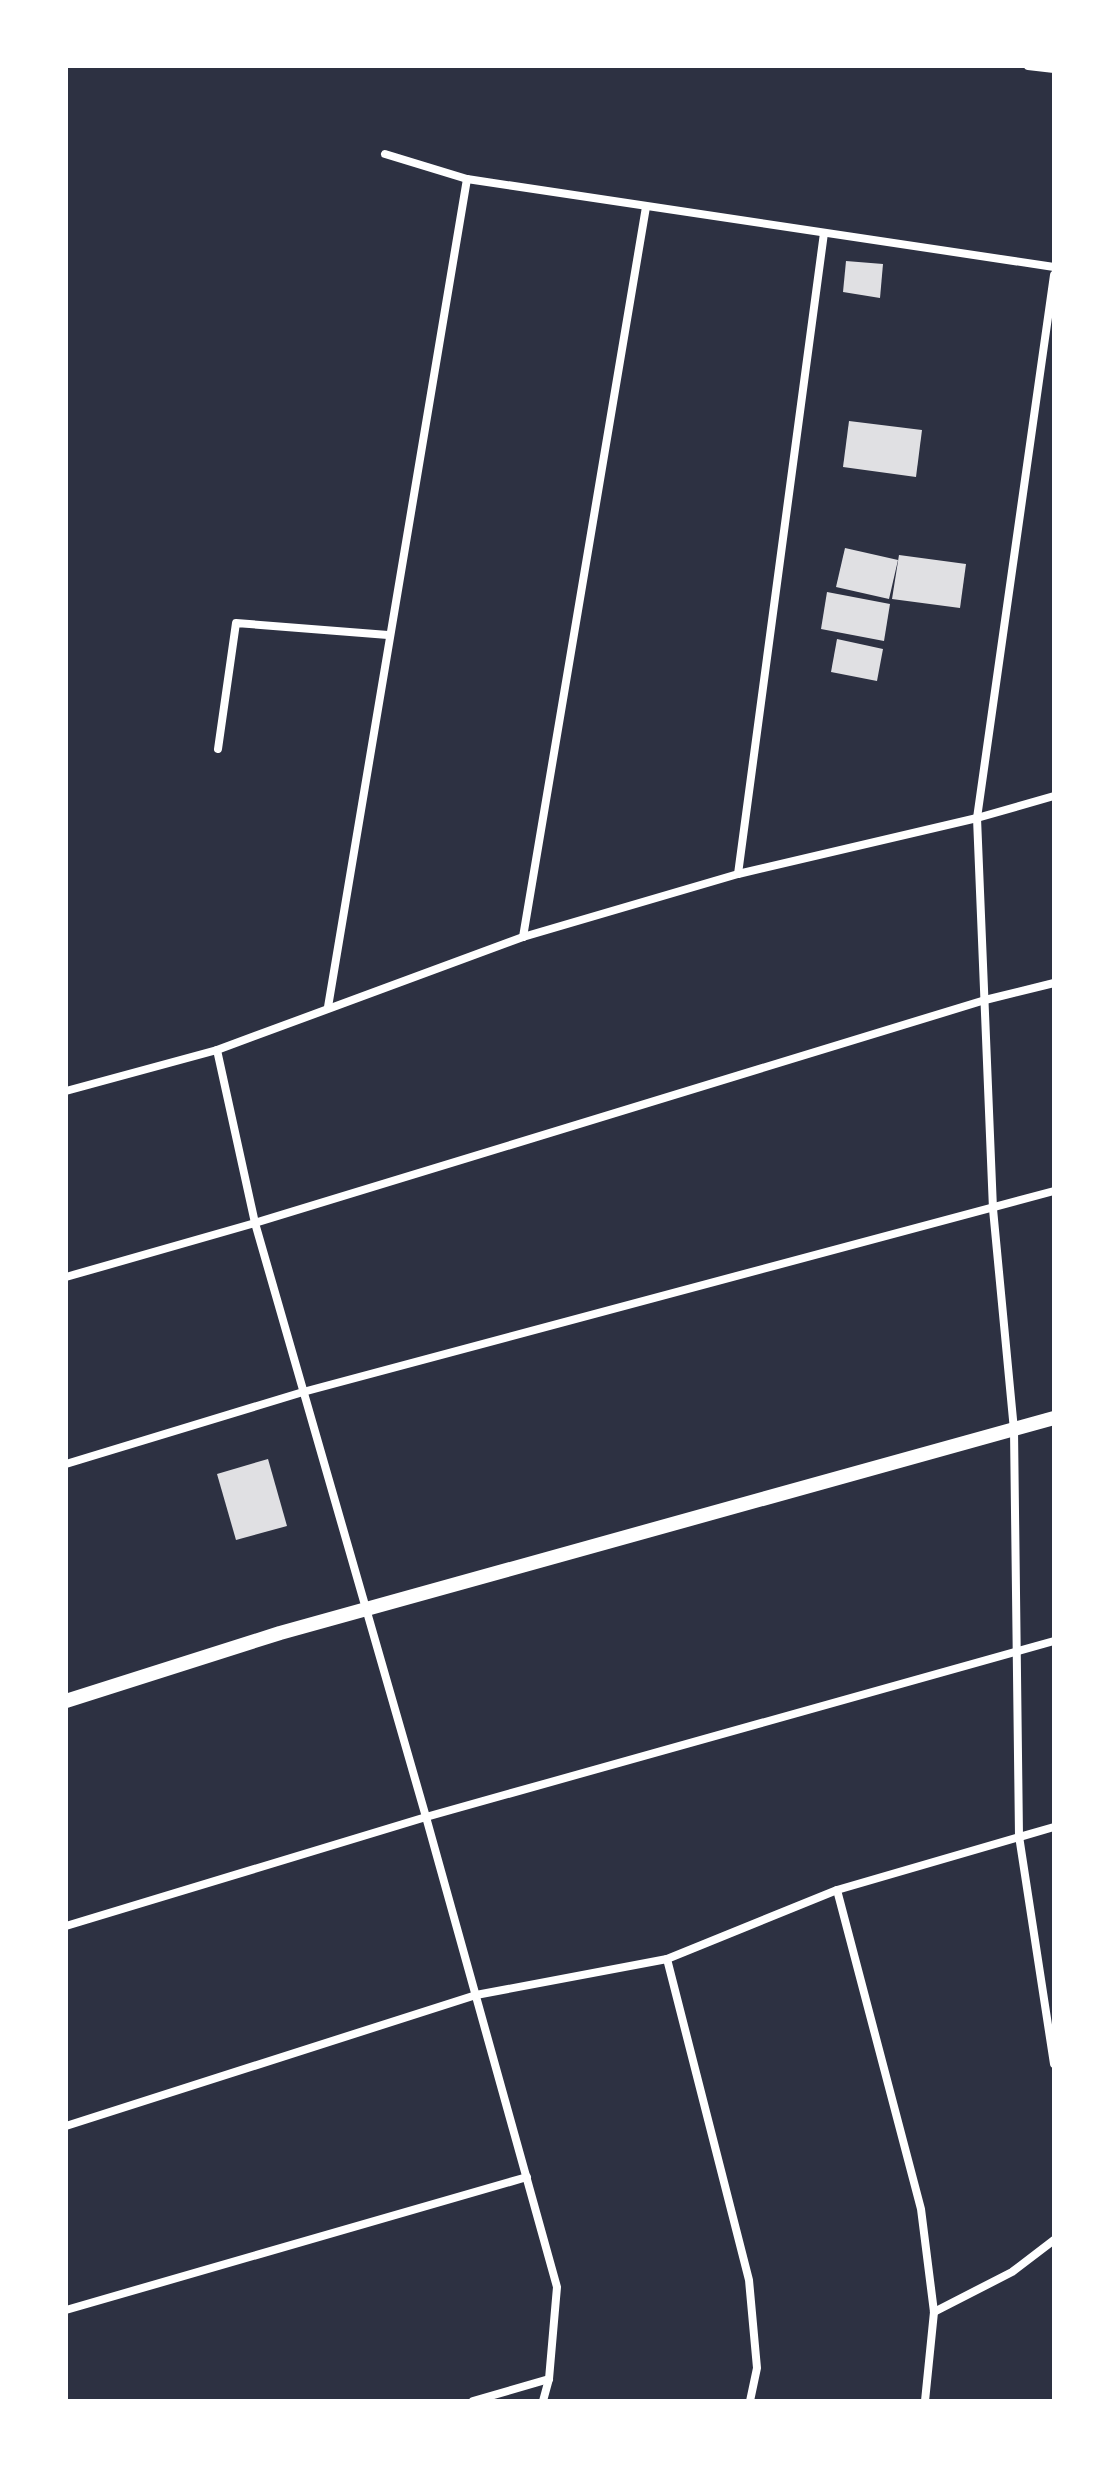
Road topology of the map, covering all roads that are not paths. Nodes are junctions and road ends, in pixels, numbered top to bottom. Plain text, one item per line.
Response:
1 (1028, 66) edge
2 (1054, 69) edge
3 (385, 154) dead end
4 (467, 179) junction
5 (646, 207) junction
6 (824, 233) junction
7 (1054, 267) edge
8 (1054, 275) edge
9 (388, 635) junction
10 (218, 749) dead end
11 (1054, 796) edge
12 (977, 818) junction
13 (738, 874) junction
14 (523, 937) junction
15 (1054, 983) edge
16 (985, 1000) junction
17 (328, 1007) junction
18 (217, 1050) junction
19 (66, 1091) edge
20 (1054, 1191) edge
21 (993, 1209) junction
22 (255, 1223) junction
23 (66, 1277) edge
24 (303, 1392) junction
25 (1054, 1418) edge
26 (1014, 1430) junction
27 (66, 1464) edge
28 (365, 1610) junction
29 (1054, 1641) edge
30 (1016, 1653) junction
31 (66, 1701) edge
32 (426, 1817) junction
33 (1054, 1827) edge
34 (1019, 1836) junction
35 (837, 1890) junction
36 (66, 1926) edge
37 (667, 1959) junction
38 (476, 1995) junction
39 (1054, 2064) edge
40 (66, 2126) edge
41 (527, 2177) junction
42 (1054, 2240) edge
43 (66, 2310) edge
44 (934, 2312) junction
45 (549, 2379) junction
46 (473, 2401) edge
47 (543, 2401) edge
48 (750, 2401) edge
49 (925, 2401) edge

1 - 2 street
3 - 4 street
4 - 5 street
4 - 9 street
5 - 6 street
5 - 14 street
6 - 7 street
6 - 13 street
8 - 12 street
9 - 10 street
9 - 17 street
11 - 12 street
12 - 13 street
12 - 16 street
13 - 14 street
14 - 17 street
15 - 16 street
16 - 21 street
16 - 22 street
17 - 18 street
18 - 19 street
18 - 22 street
20 - 21 street
21 - 24 street
21 - 26 street
22 - 23 street
22 - 24 street
24 - 27 street
24 - 28 street
25 - 26 street
26 - 28 street
26 - 30 street
28 - 31 street
28 - 32 street
29 - 30 street
30 - 32 street
30 - 34 street
32 - 36 street
32 - 38 street
33 - 34 street
34 - 35 street
34 - 39 street
35 - 37 street
35 - 44 street
37 - 38 street
37 - 48 street
38 - 40 street
38 - 41 street
41 - 43 street
41 - 45 street
42 - 44 street
44 - 49 street
45 - 46 street
45 - 47 street

